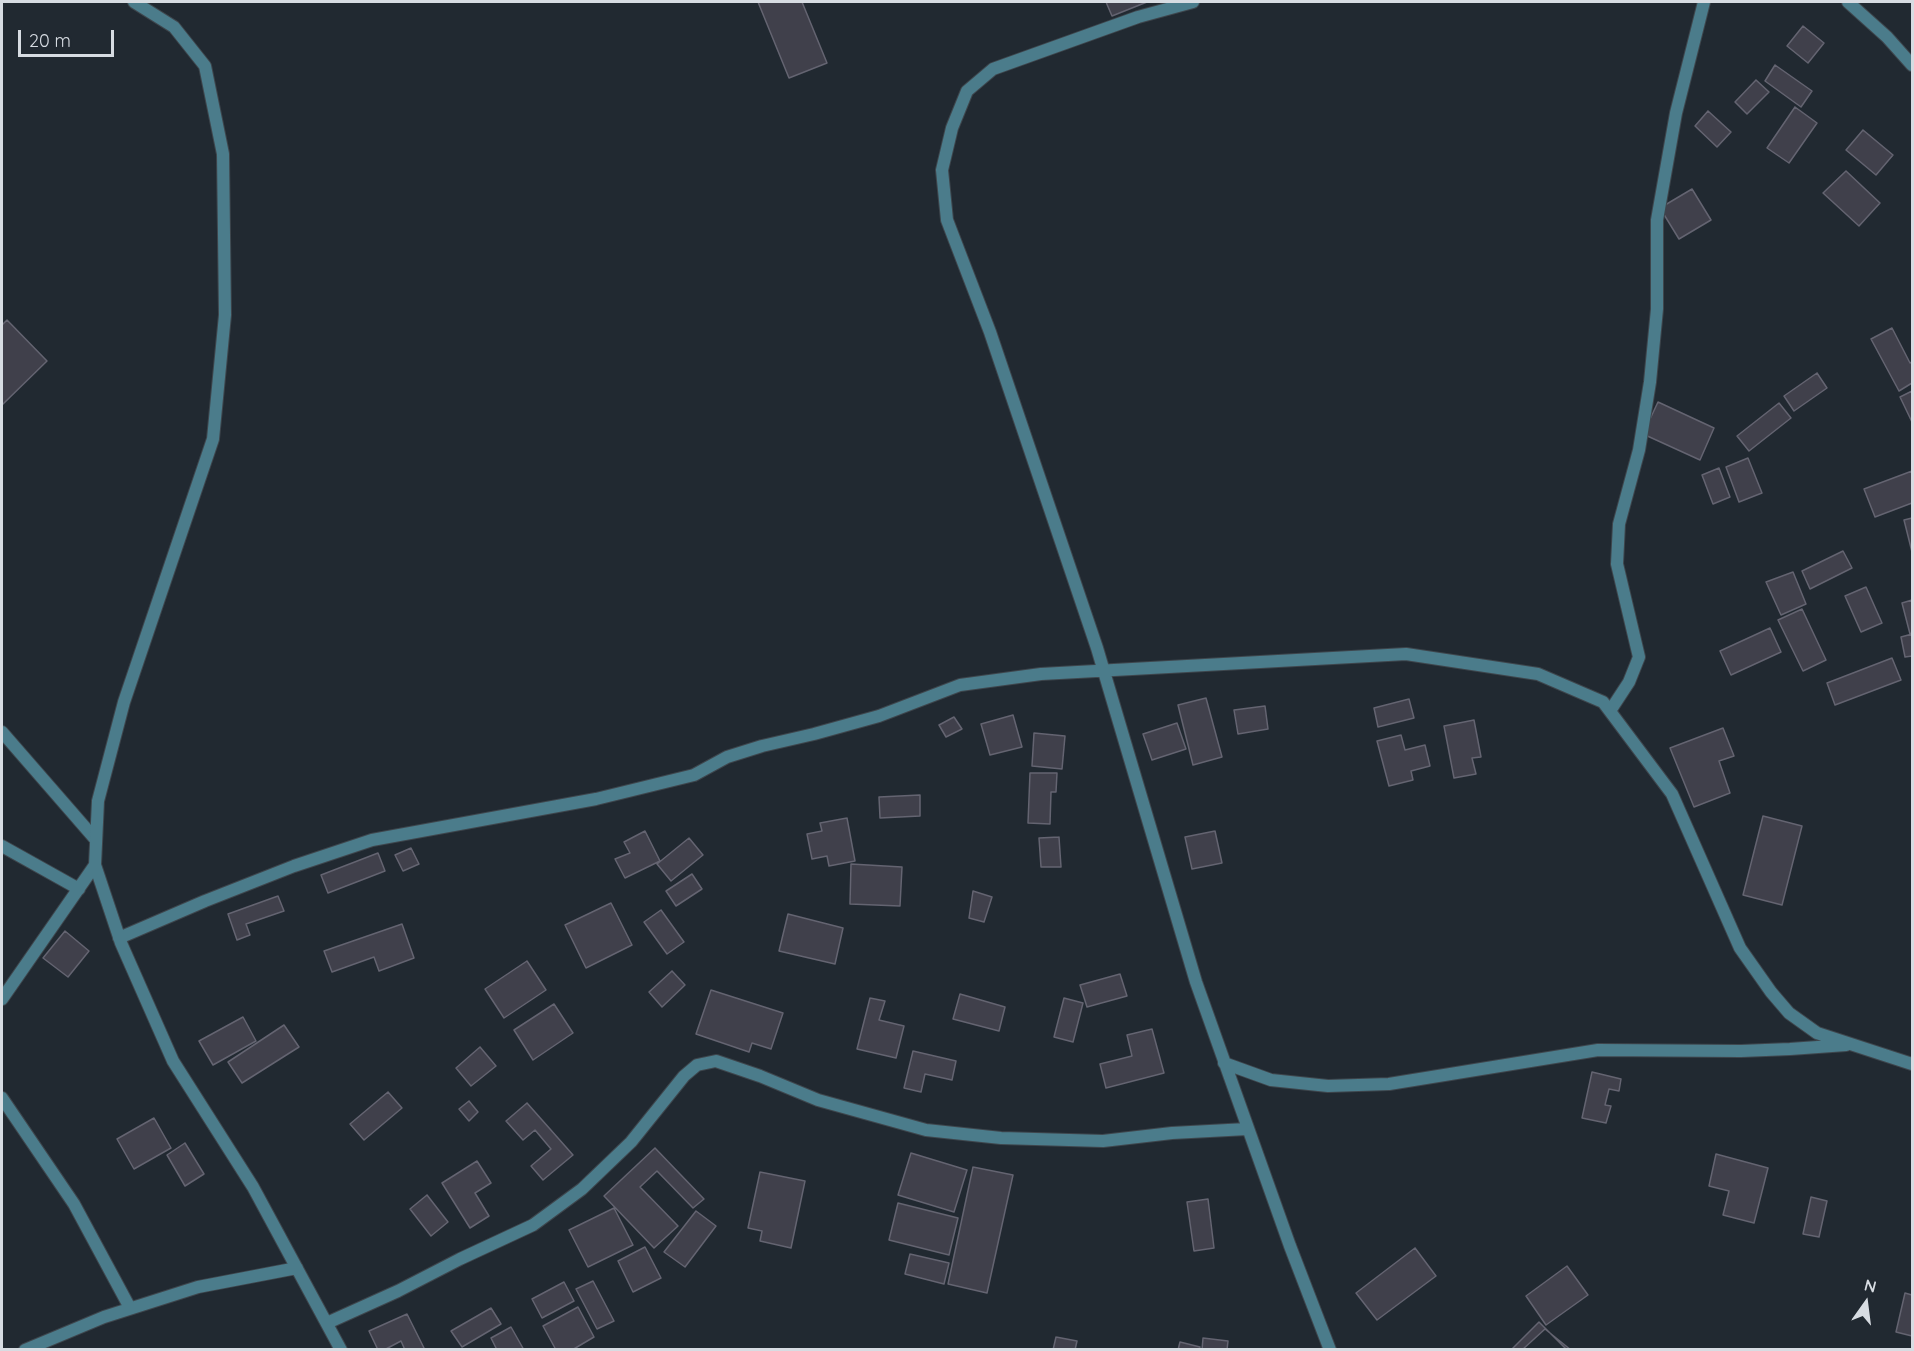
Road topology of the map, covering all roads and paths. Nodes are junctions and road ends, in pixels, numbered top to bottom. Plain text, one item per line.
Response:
1 (134, 2) edge
2 (1187, 2) edge
3 (1704, 2) edge
4 (1848, 2) edge
5 (1912, 65) edge
6 (1103, 670) junction
7 (1610, 711) junction
8 (2, 732) edge
9 (96, 840) junction
10 (2, 846) edge
11 (95, 865) junction
12 (79, 888) junction
13 (119, 938) junction
14 (2, 999) edge
15 (1852, 1044) junction
16 (1224, 1063) junction
17 (1912, 1064) edge
18 (2, 1098) edge
19 (1247, 1129) junction
20 (297, 1268) junction
21 (130, 1308) junction
22 (327, 1323) junction
23 (26, 1350) edge
24 (341, 1350) edge
25 (1330, 1350) edge

1 - 9 street
2 - 6 street
3 - 7 street
4 - 5 street
6 - 7 street
6 - 13 street
6 - 16 street
7 - 15 street
8 - 9 street
9 - 11 street
10 - 12 street
11 - 12 street
11 - 13 street
12 - 14 street
13 - 20 street
15 - 16 street
15 - 17 street
16 - 19 street
18 - 21 street
19 - 22 street
19 - 25 street
20 - 21 street
20 - 22 street
21 - 23 street
22 - 24 street

